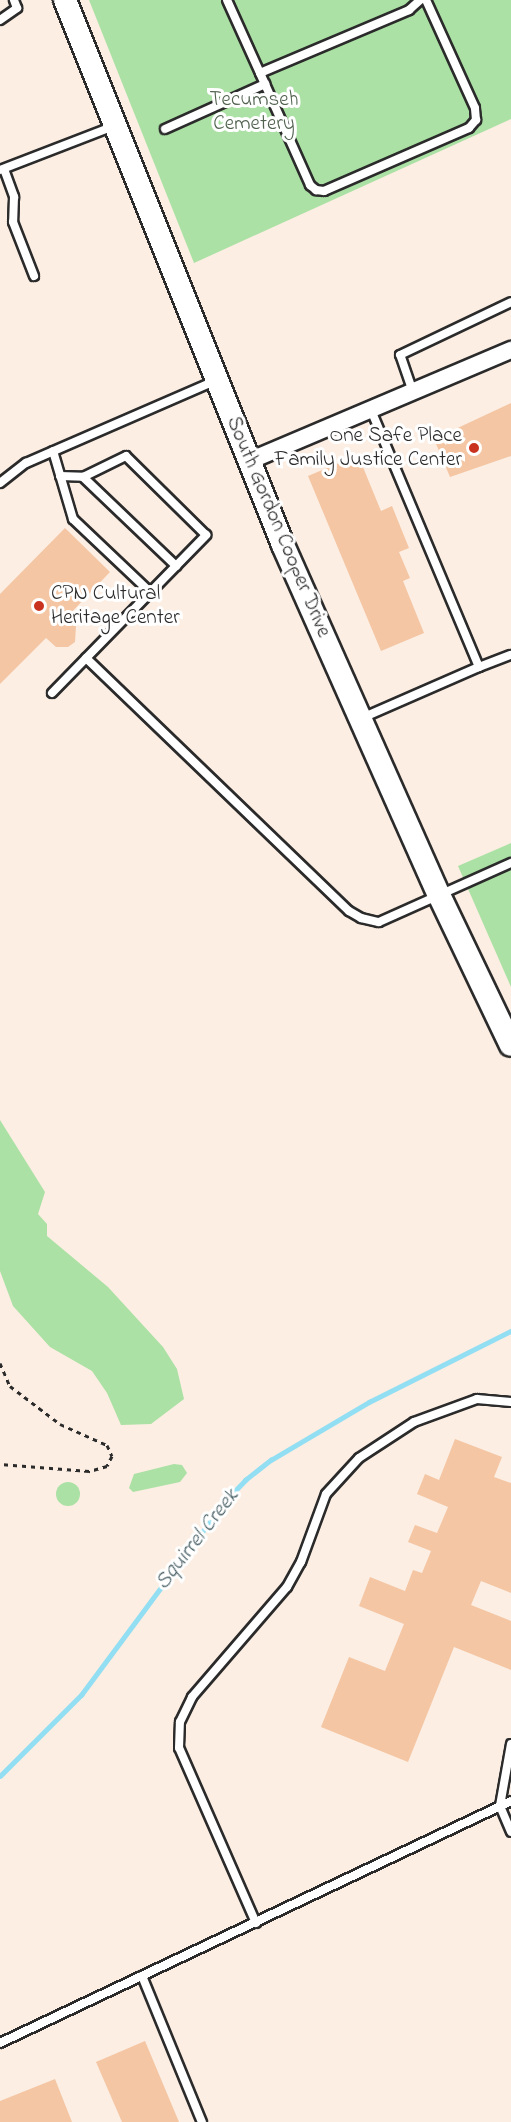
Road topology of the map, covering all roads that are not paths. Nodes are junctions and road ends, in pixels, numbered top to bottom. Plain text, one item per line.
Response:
1 (14, 0) edge
2 (65, 0) edge
3 (227, 0) edge
4 (420, 0) edge
5 (426, 0) edge
6 (0, 20) edge
7 (261, 73) junction
8 (265, 84) junction
9 (115, 126) junction
10 (165, 129) dead end
11 (2, 170) edge
12 (34, 276) dead end
13 (511, 302) edge
14 (511, 350) edge
15 (217, 380) junction
16 (413, 392) junction
17 (371, 410) junction
18 (53, 451) junction
19 (249, 460) junction
20 (60, 476) junction
21 (82, 477) junction
22 (0, 483) edge
23 (176, 566) junction
24 (150, 592) junction
25 (511, 655) edge
26 (86, 658) junction
27 (479, 667) junction
28 (52, 693) dead end
29 (360, 719) junction
30 (511, 863) edge
31 (439, 895) junction
32 (511, 1045) edge
33 (511, 1402) edge
34 (511, 1744) edge
35 (511, 1801) edge
36 (500, 1806) junction
37 (511, 1832) edge
38 (256, 1923) junction
39 (142, 1976) junction
40 (0, 2043) edge
41 (202, 2122) edge

1 - 6 lane
2 - 9 main road, South Gordon Cooper Drive
3 - 7 lane
4 - 7 lane
5 - 8 lane
7 - 8 lane
8 - 10 lane
9 - 11 lane
9 - 15 main road, South Gordon Cooper Drive
11 - 12 lane
13 - 16 lane
14 - 16 street
15 - 18 lane
15 - 19 main road, South Gordon Cooper Drive
16 - 17 street
17 - 19 street
17 - 27 lane
18 - 20 lane
18 - 22 lane
19 - 29 main road, South Gordon Cooper Drive
20 - 21 lane
20 - 24 lane
21 - 23 lane
21 - 23 lane
23 - 24 lane
24 - 26 lane
25 - 27 lane
26 - 28 lane
26 - 31 lane
27 - 29 lane
29 - 31 main road, South Gordon Cooper Drive
30 - 31 lane
31 - 32 main road, South Gordon Cooper Drive
33 - 38 lane
34 - 36 lane
35 - 36 lane
36 - 37 lane
36 - 38 lane
38 - 39 lane
39 - 40 lane
39 - 41 lane

